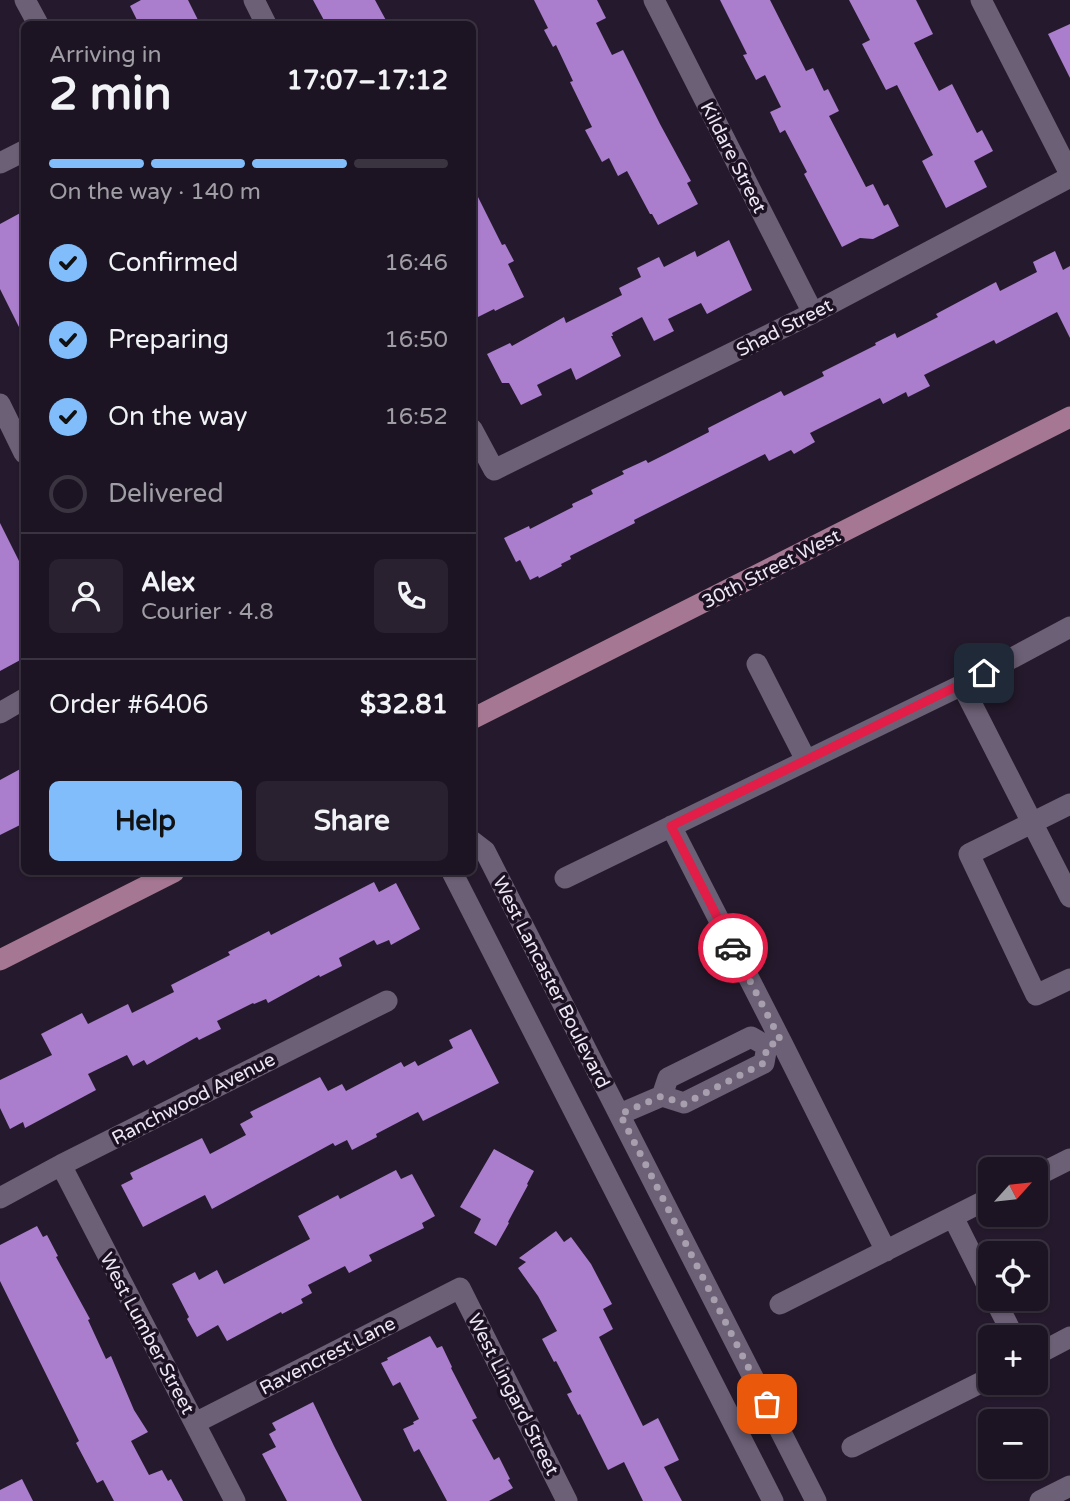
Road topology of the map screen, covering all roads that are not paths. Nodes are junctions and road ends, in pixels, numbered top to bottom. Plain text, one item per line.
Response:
1 (26, 0) edge
2 (254, 0) edge
3 (654, 0) edge
4 (981, 0) edge
5 (36, 21) edge
6 (264, 21) edge
7 (21, 152) edge
8 (0, 163) edge
9 (1070, 176) edge
10 (813, 313) junction
11 (0, 404) edge
12 (1070, 417) edge
13 (476, 436) edge
14 (21, 447) edge
15 (1070, 626) edge
16 (757, 664) dead end
17 (962, 685) junction
18 (21, 701) edge
19 (0, 713) edge
20 (476, 717) edge
21 (806, 760) junction
22 (1070, 804) edge
23 (1032, 823) junction
24 (671, 826) junction
25 (476, 844) edge
26 (168, 875) edge
27 (454, 875) edge
28 (565, 878) dead end
29 (1070, 897) edge
30 (0, 960) edge
31 (1070, 979) edge
32 (387, 1001) dead end
33 (774, 1044) junction
34 (662, 1096) junction
35 (620, 1114) junction
36 (1070, 1158) edge
37 (61, 1165) junction
38 (1048, 1169) edge
39 (0, 1198) edge
40 (978, 1204) edge
41 (953, 1217) junction
42 (886, 1251) junction
43 (978, 1267) edge
44 (460, 1288) joint
45 (780, 1304) dead end
46 (1070, 1338) edge
47 (1048, 1349) edge
48 (978, 1384) edge
49 (195, 1423) junction
50 (852, 1447) dead end
51 (1070, 1486) edge
52 (235, 1501) edge
53 (568, 1501) edge
54 (773, 1501) edge
55 (816, 1501) edge
56 (1040, 1501) edge

1 - 5 street
2 - 6 street
3 - 10 street, Kildare Street
4 - 9 street
7 - 8 street
9 - 10 street, Shad Street
10 - 13 street, Shad Street
11 - 14 street
12 - 20 main road, 30th Street West
15 - 17 street
16 - 21 street
17 - 21 street
17 - 23 street
18 - 19 street
21 - 24 street
22 - 23 street
23 - 29 street
23 - 31 street
24 - 28 street
24 - 33 street
25 - 35 street, West Lancaster Boulevard
26 - 30 main road
27 - 54 street, West Lancaster Boulevard
32 - 37 street, Ranchwood Avenue
33 - 34 street
33 - 34 street
33 - 42 street
34 - 35 street
35 - 55 street, West Lancaster Boulevard
36 - 38 street
37 - 39 street, Ranchwood Avenue
37 - 49 street, West Lumber Street
40 - 41 street
41 - 42 street
41 - 43 street
42 - 45 street
44 - 49 street, Ravencrest Lane
44 - 53 street, West Lingard Street
46 - 47 street
48 - 50 street
49 - 52 street, West Lumber Street
51 - 56 street

